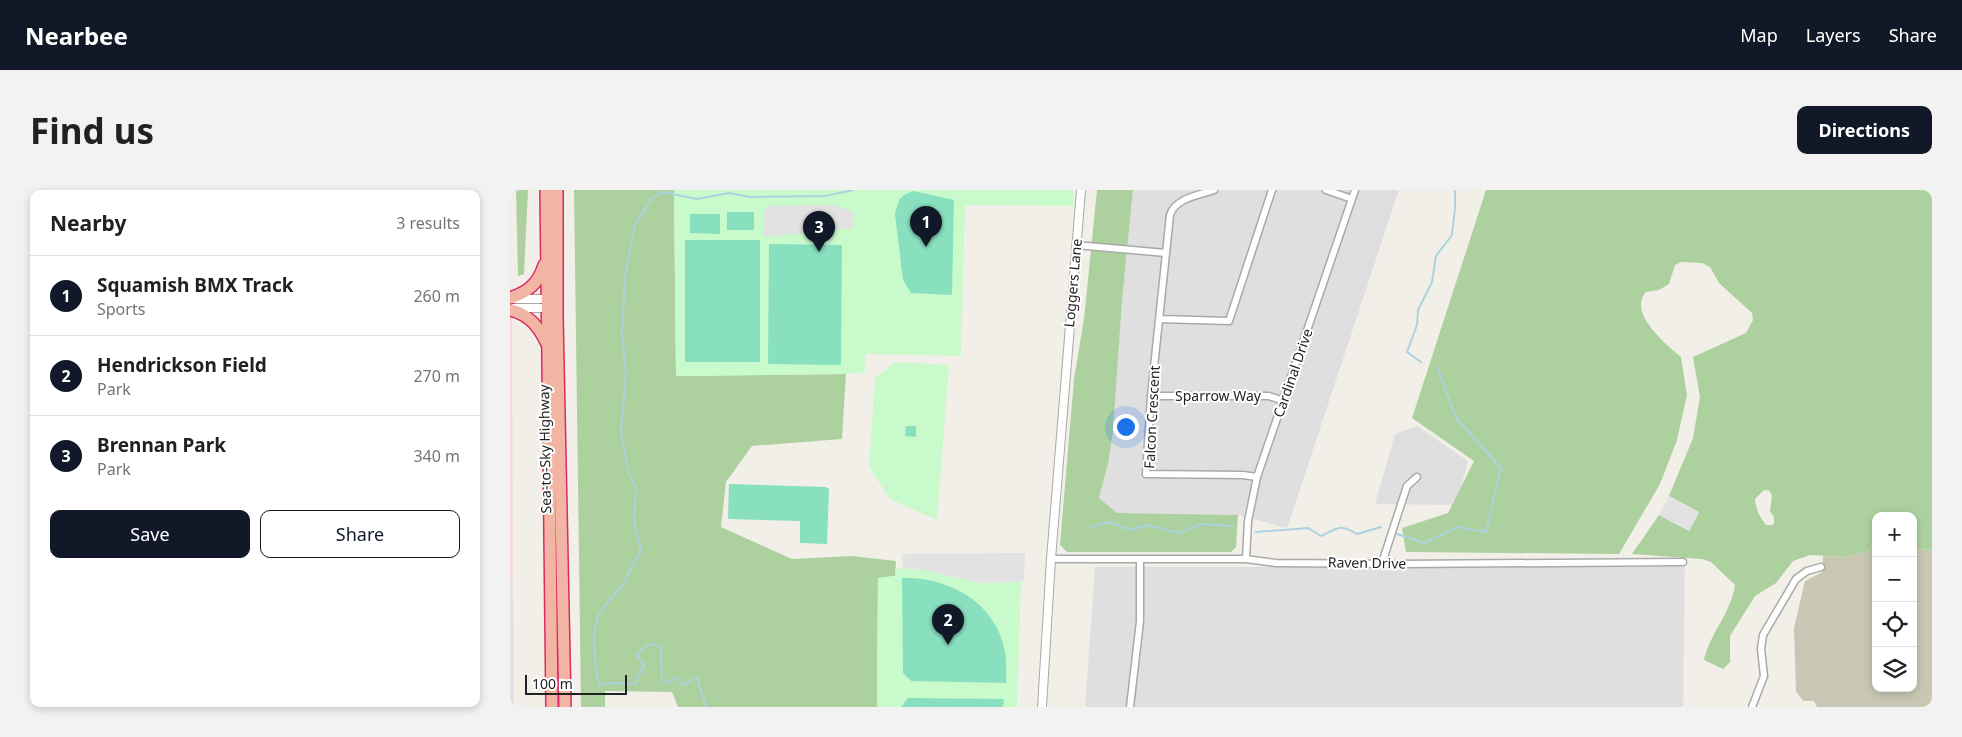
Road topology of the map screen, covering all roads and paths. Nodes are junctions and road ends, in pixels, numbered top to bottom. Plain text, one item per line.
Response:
1 (546, 190) edge
2 (557, 190) edge
3 (1081, 190) edge
4 (1214, 190) edge
5 (1272, 190) edge
6 (1326, 190) edge
7 (1355, 190) edge
8 (1352, 199) junction
9 (1076, 245) junction
10 (547, 249) junction
11 (1166, 253) junction
12 (510, 299) edge
13 (552, 304) junction
14 (510, 309) edge
15 (1159, 319) junction
16 (548, 345) junction
17 (1151, 396) junction
18 (1284, 400) junction
19 (1257, 477) junction
20 (1417, 477) dead end
21 (1051, 559) junction
22 (1140, 560) junction
23 (1246, 560) junction
24 (1683, 562) dead end
25 (1382, 563) junction
26 (1821, 567) dead end
27 (552, 707) edge
28 (565, 707) edge
29 (1042, 707) edge
30 (1130, 707) edge
31 (1752, 707) edge

1 - 10 highway
2 - 13 highway, Sea-to-Sky Highway
3 - 9 street, Loggers Lane
4 - 11 street, Falcon Crescent
5 - 15 street
6 - 8 street
7 - 8 street, Cardinal Drive
8 - 18 street, Cardinal Drive
9 - 11 street
9 - 21 street, Loggers Lane
10 - 12 highway
10 - 13 highway
11 - 15 street, Falcon Crescent
12 - 13 street
13 - 14 street
13 - 16 highway, Sea-to-Sky Highway
13 - 28 highway, Sea-to-Sky Highway
14 - 16 highway
15 - 17 street, Falcon Crescent
16 - 27 highway, Sea-to-Sky Highway
17 - 18 street, Sparrow Way
17 - 19 street, Falcon Crescent
18 - 19 street, Cardinal Drive
19 - 23 street, Cardinal Drive
20 - 25 street
21 - 22 street, Raven Drive
21 - 29 street, Loggers Lane
22 - 23 street, Raven Drive
22 - 30 street
23 - 25 street, Raven Drive
24 - 25 street, Raven Drive
26 - 31 street

